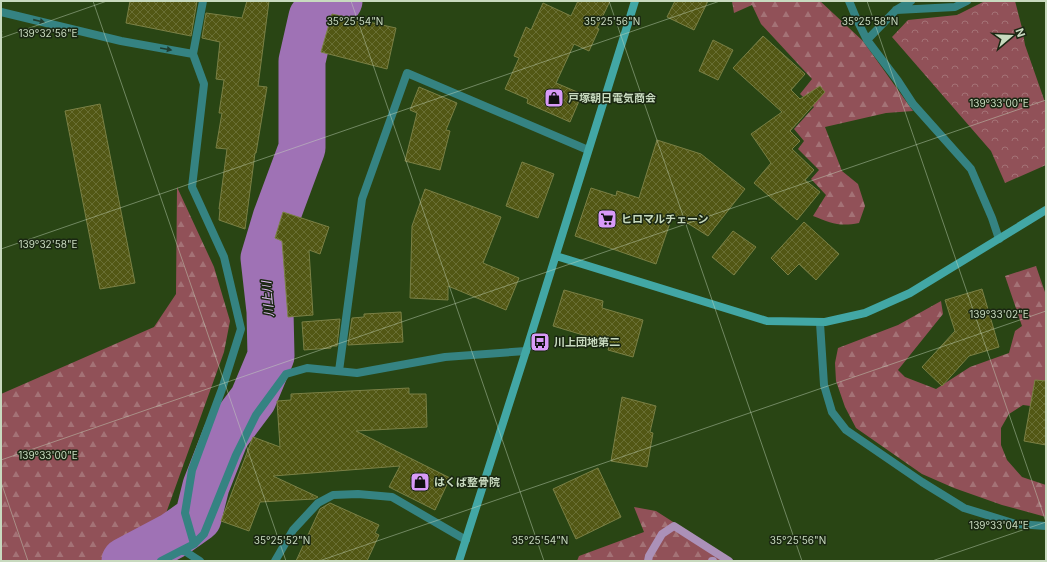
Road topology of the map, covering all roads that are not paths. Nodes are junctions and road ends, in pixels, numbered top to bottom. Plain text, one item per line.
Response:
1 (203, 1) edge
2 (635, 1) edge
3 (849, 1) edge
4 (911, 1) edge
5 (967, 1) edge
6 (896, 10) junction
7 (1, 12) edge
8 (867, 40) junction
9 (193, 54) junction
10 (588, 150) junction
11 (1046, 210) edge
12 (999, 239) junction
13 (556, 256) junction
14 (820, 323) junction
15 (526, 351) junction
16 (339, 371) junction
17 (1046, 526) edge
18 (466, 540) junction
19 (194, 544) junction
20 (183, 550) junction
21 (161, 561) edge
22 (200, 561) edge
23 (275, 561) edge
24 (459, 561) edge

1 - 9 street
2 - 10 street
3 - 8 street
4 - 6 street
5 - 6 street
6 - 8 street
7 -> 9 street
8 - 12 street
9 - 19 street
10 - 13 street
10 - 16 street
11 - 12 street
12 - 14 street
13 - 14 street
13 - 15 street
14 - 17 street
15 - 16 street
15 - 18 street
16 - 19 street
18 - 23 street
18 - 24 street
19 - 20 street
20 - 21 street
20 - 22 street

